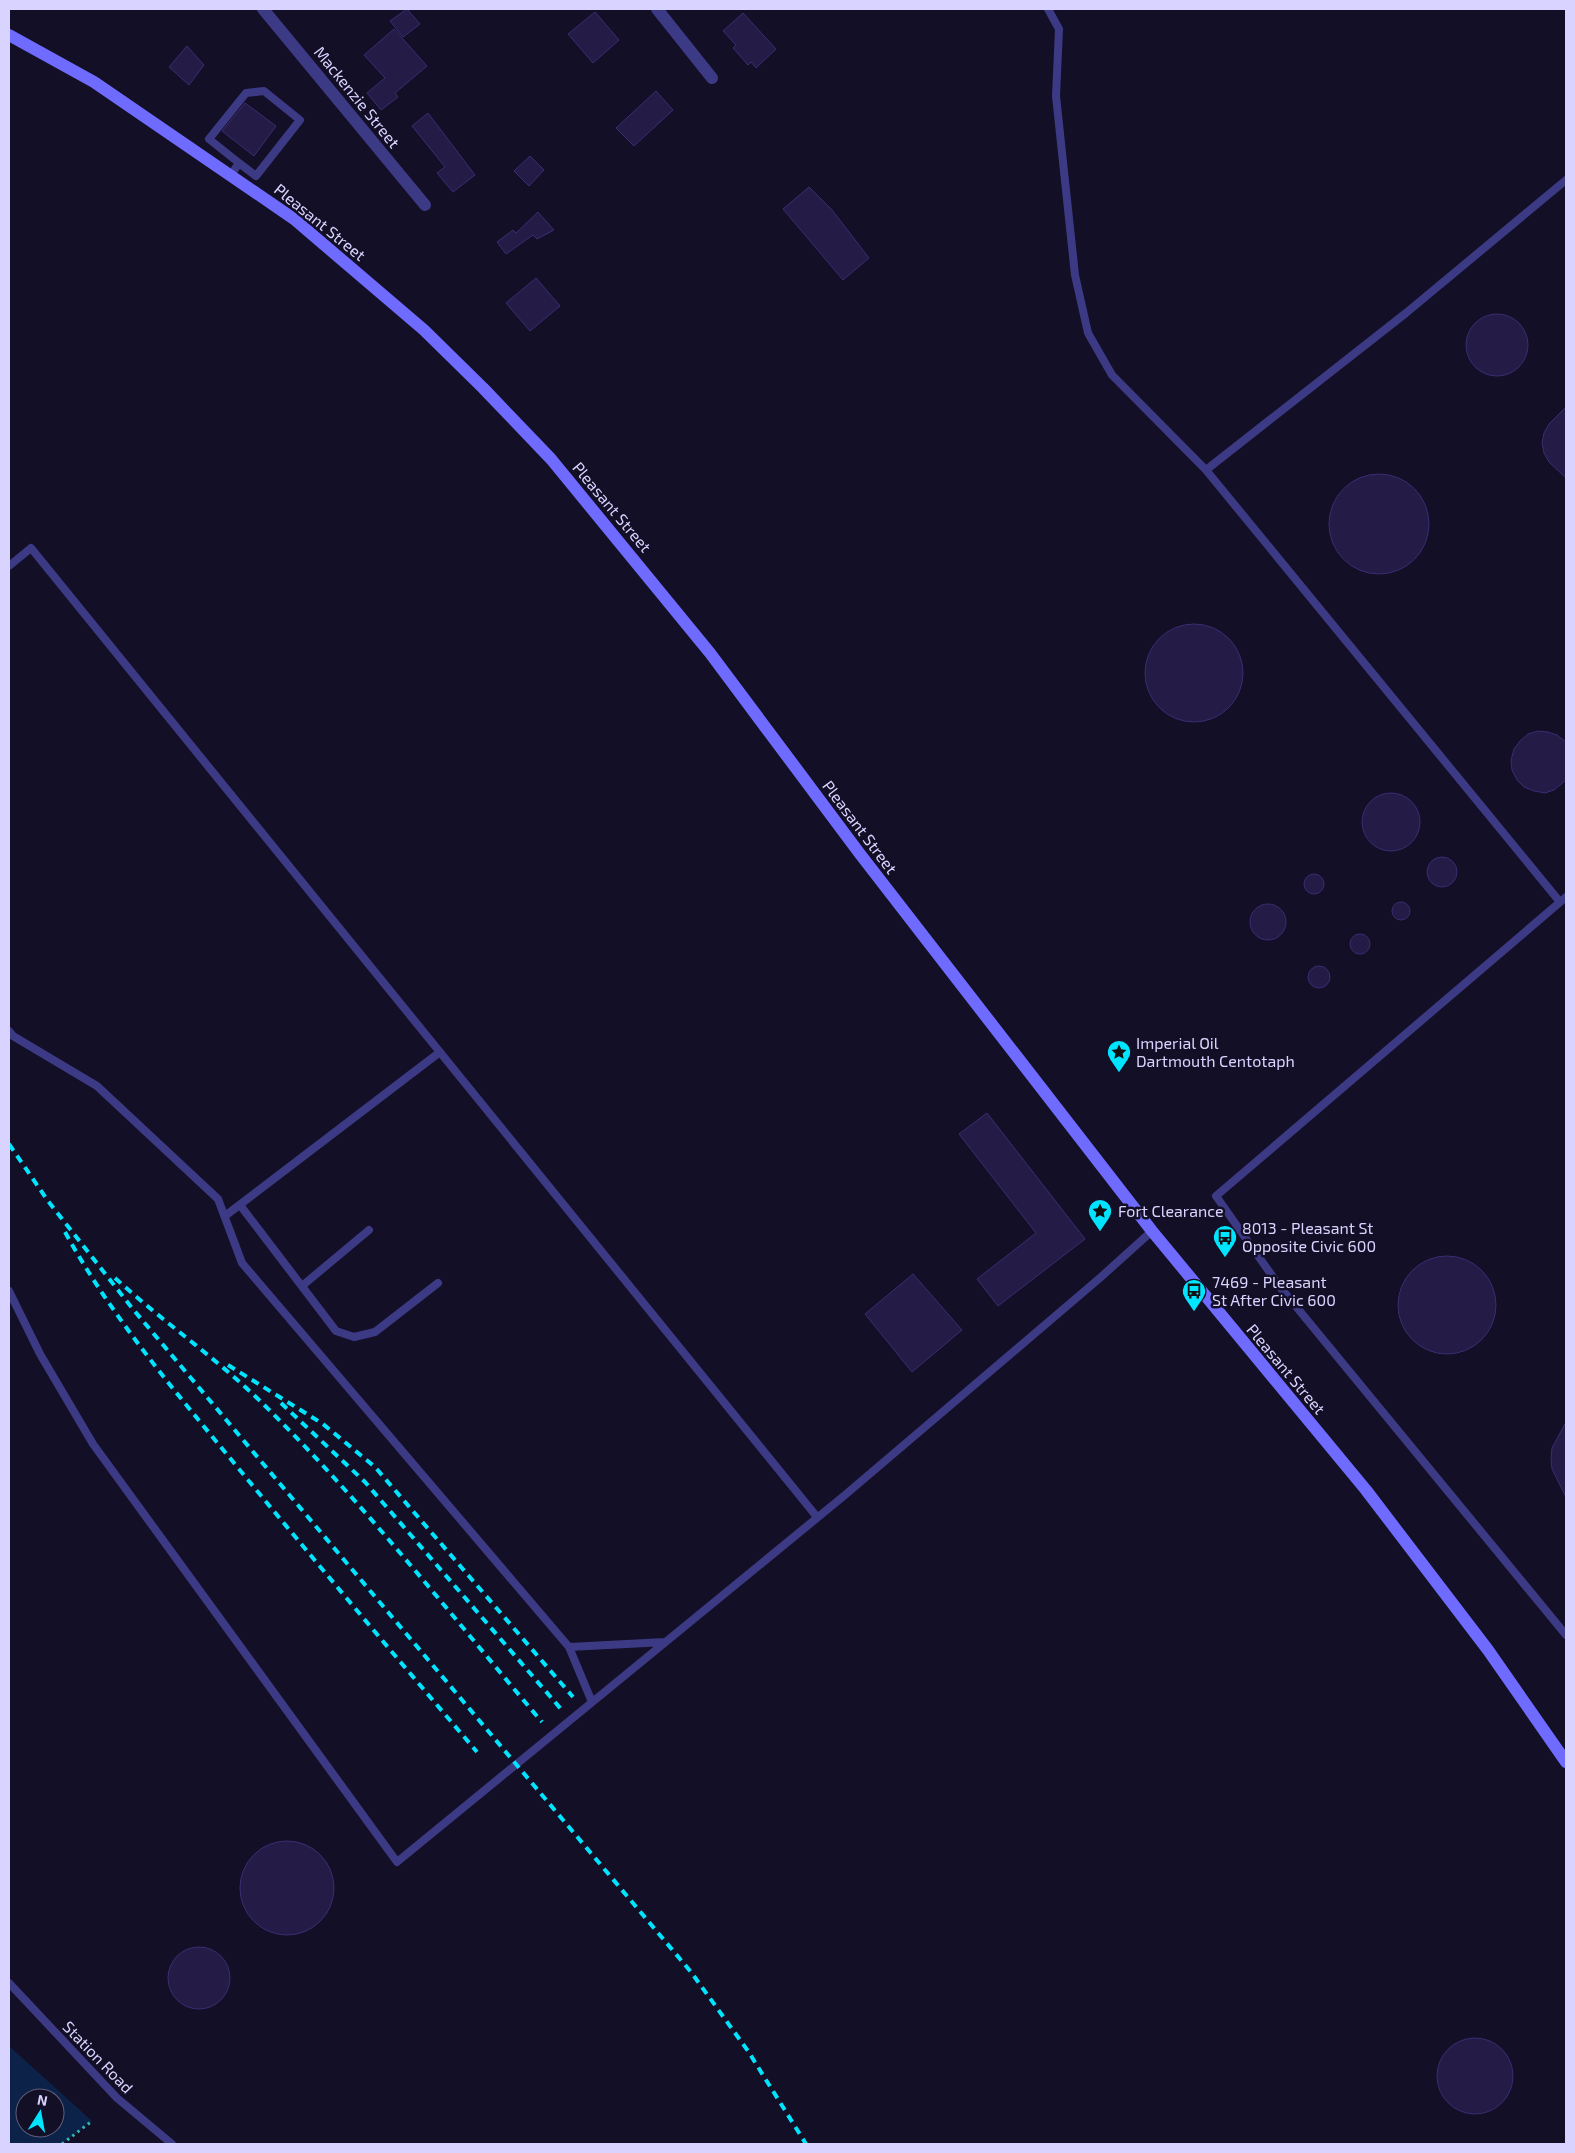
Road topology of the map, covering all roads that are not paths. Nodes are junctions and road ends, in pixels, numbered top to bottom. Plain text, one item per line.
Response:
1 (263, 9) edge
2 (656, 9) edge
3 (1048, 9) edge
4 (9, 35) edge
5 (712, 78) dead end
6 (239, 163) junction
7 (231, 175) junction
8 (1566, 180) edge
9 (425, 206) dead end
10 (1206, 470) junction
11 (9, 566) edge
12 (1563, 900) edge
13 (9, 1032) edge
14 (440, 1052) junction
15 (240, 1204) junction
16 (224, 1216) junction
17 (369, 1230) dead end
18 (1152, 1231) junction
19 (438, 1284) dead end
20 (302, 1286) junction
21 (9, 1291) edge
22 (817, 1517) junction
23 (1566, 1635) edge
24 (665, 1642) junction
25 (569, 1647) junction
26 (592, 1702) junction
27 (1566, 1762) edge
28 (9, 1983) edge
29 (172, 2144) edge

1 - 9 street, Mackenzie Street
2 - 5 street
3 - 10 lane
4 - 7 main road, Pleasant Street
6 - 6 lane
6 - 7 lane
7 - 18 main road, Pleasant Street
8 - 10 lane
10 - 12 lane
11 - 14 lane
12 - 23 lane
13 - 16 lane
14 - 15 lane
14 - 22 lane
15 - 16 lane
15 - 20 lane
16 - 25 lane
17 - 20 lane
18 - 22 lane
18 - 27 main road, Pleasant Street
19 - 20 lane
21 - 26 lane
22 - 24 lane
24 - 25 lane
24 - 26 lane
25 - 26 lane
28 - 29 lane, Station Road

